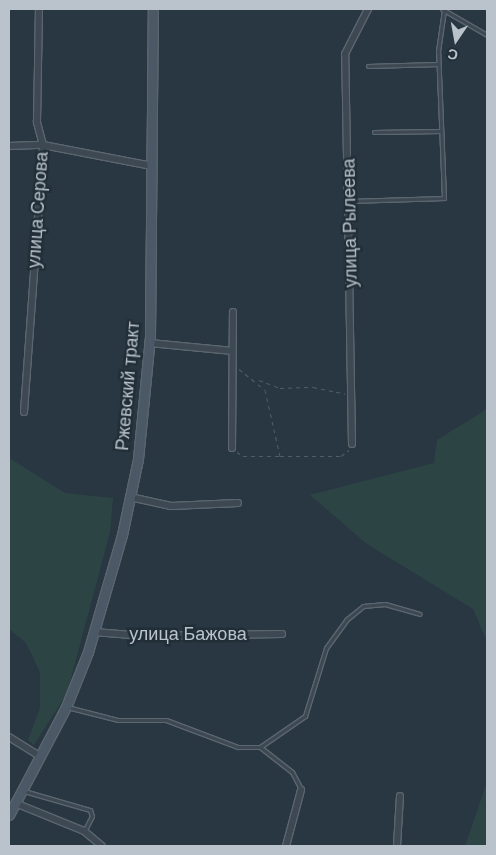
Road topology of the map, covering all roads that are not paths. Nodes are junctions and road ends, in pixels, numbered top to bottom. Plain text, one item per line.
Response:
1 (39, 9) edge
2 (153, 9) edge
3 (368, 9) edge
4 (443, 9) edge
5 (487, 35) edge
6 (438, 64) junction
7 (368, 66) dead end
8 (441, 131) junction
9 (374, 132) dead end
10 (43, 145) junction
11 (9, 146) edge
12 (152, 166) junction
13 (350, 201) junction
14 (233, 312) dead end
15 (150, 343) junction
16 (233, 351) junction
17 (24, 412) dead end
18 (352, 444) road end
19 (232, 448) road end
20 (130, 497) junction
21 (238, 503) dead end
22 (420, 614) dead end
23 (94, 632) junction
24 (282, 634) dead end
25 (66, 706) junction
26 (9, 738) edge
27 (260, 747) junction
28 (38, 755) junction
29 (21, 790) junction
30 (301, 790) joint
31 (400, 796) dead end
32 (15, 803) junction
33 (9, 814) edge
34 (84, 831) junction
35 (102, 846) edge
36 (286, 846) edge
37 (397, 846) edge

1 - 10 street, улица Серова
2 - 12 main road, Ржевский тракт
3 - 13 street, улица Рылеева
4 - 5 lane
4 - 6 lane
6 - 7 lane
6 - 8 lane
8 - 9 lane
8 - 13 lane
10 - 11 street
10 - 12 street
10 - 17 street, улица Серова
12 - 15 main road, Ржевский тракт
13 - 18 street, улица Рылеева
14 - 16 street
15 - 16 street
15 - 20 main road, Ржевский тракт
16 - 19 street
20 - 21 street
20 - 23 main road, Ржевский тракт
22 - 27 lane
23 - 24 street, улица Бажова
23 - 25 main road, Ржевский тракт
25 - 27 lane
25 - 28 main road, Ржевский тракт
26 - 28 street
27 - 30 lane
28 - 29 main road, Ржевский тракт
29 - 32 main road, Ржевский тракт
29 - 34 lane
30 - 36 street
31 - 37 street
32 - 33 main road, Ржевский тракт
32 - 34 street
34 - 35 street

